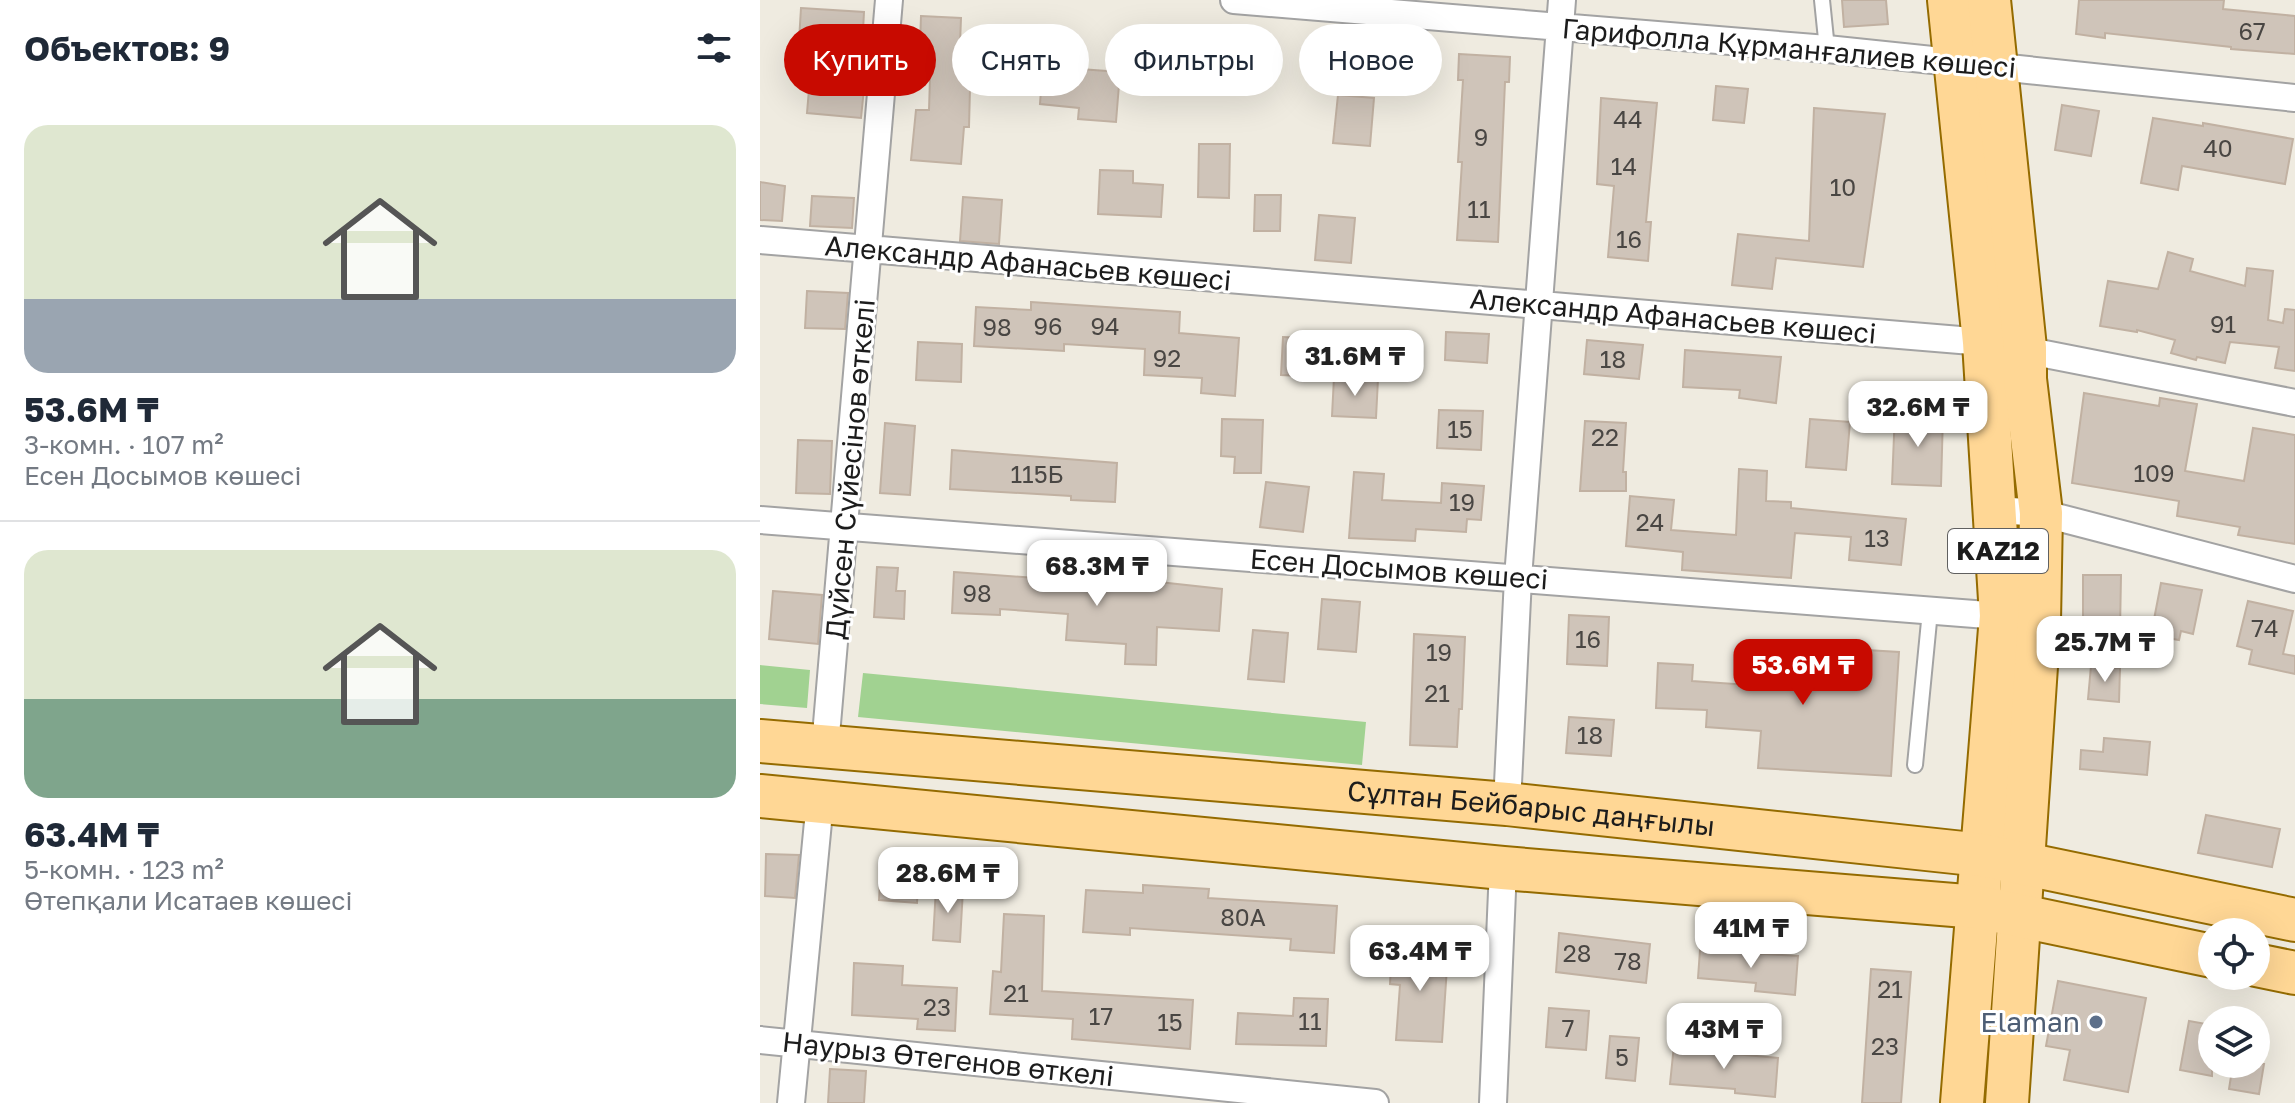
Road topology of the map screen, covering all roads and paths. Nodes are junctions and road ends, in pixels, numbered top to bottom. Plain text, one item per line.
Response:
1 (889, 0) edge
2 (1234, 0) edge
3 (1562, 0) edge
4 (1822, 0) edge
5 (1949, 0) edge
6 (1989, 0) edge
7 (1560, 27) junction
8 (1827, 49) junction
9 (1954, 62) junction
10 (1996, 67) junction
11 (2295, 98) edge
12 (760, 240) edge
13 (869, 249) junction
14 (1539, 305) junction
15 (1984, 342) junction
16 (2025, 348) junction
17 (2295, 403) edge
18 (1996, 510) junction
19 (2041, 513) junction
20 (760, 520) edge
21 (846, 527) junction
22 (1518, 578) junction
23 (2295, 579) edge
24 (1930, 611) junction
25 (2020, 618) junction
26 (760, 741) edge
27 (825, 747) junction
28 (1915, 765) dead end
29 (760, 796) edge
30 (820, 801) junction
31 (1507, 804) junction
32 (2002, 858) junction
33 (1503, 868) junction
34 (1978, 907) junction
35 (2018, 915) junction
36 (2295, 920) edge
37 (2198, 953) edge
38 (2270, 968) edge
39 (2295, 973) edge
40 (760, 1040) edge
41 (797, 1043) junction
42 (791, 1103) edge
43 (1375, 1103) edge
44 (1493, 1103) edge
45 (1962, 1103) edge
46 (2007, 1103) edge

1 - 13 street, Дүйсен Сүйесінов өткелі
2 - 7 street, Гарифолла Құрманғалиев көшесі
3 - 7 street
4 - 8 lane
5 - 9 main road, KAZ12
6 - 10 main road, KAZ12
7 - 8 street, Гарифолла Құрманғалиев көшесі
7 - 14 street
8 - 9 street, Гарифолла Құрманғалиев көшесі
9 - 10 street, Гарифолла Құрманғалиев көшесі
9 - 15 main road, KAZ12
10 - 11 street, Гарифолла Құрманғалиев көшесі
10 - 16 main road, KAZ12
12 - 13 street, Александр Афанасьев көшесі
13 - 14 street, Александр Афанасьев көшесі
13 - 21 street, Дүйсен Сүйесінов өткелі
14 - 15 street, Александр Афанасьев көшесі
14 - 22 street
15 - 16 street, Александр Афанасьев көшесі
15 - 18 main road, KAZ12
16 - 17 street, Александр Афанасьев көшесі
16 - 19 main road, KAZ12
18 - 19 street
18 - 25 main road, KAZ12
19 - 23 street
19 - 25 main road, KAZ12
20 - 21 street, Есен Досымов көшесі
21 - 22 street, Есен Досымов көшесі
21 - 27 street, Дүйсен Сүйесінов өткелі
22 - 24 street, Есен Досымов көшесі
22 - 31 street
24 - 25 street, Есен Досымов көшесі
24 - 28 lane
25 - 32 main road, KAZ12
26 - 27 main road, Сұлтан Бейбарыс даңғылы
27 - 31 main road, Сұлтан Бейбарыс даңғылы
29 - 30 main road, Сұлтан Бейбарыс даңғылы
30 - 33 main road, Сұлтан Бейбарыс даңғылы
30 - 41 street
31 - 32 main road, Сұлтан Бейбарыс даңғылы
32 - 34 main road, KAZ12
32 - 35 main road, KAZ12
32 - 36 main road, Сұлтан Бейбарыс даңғылы
33 - 34 main road, Сұлтан Бейбарыс даңғылы
33 - 44 street
34 - 35 main road, Сұлтан Бейбарыс даңғылы
34 - 45 main road, KAZ12
35 - 37 main road, Сұлтан Бейбарыс даңғылы
35 - 46 main road, KAZ12
38 - 39 main road
40 - 41 street, Наурыз Өтегенов өткелі
41 - 42 street
41 - 43 street, Наурыз Өтегенов өткелі

